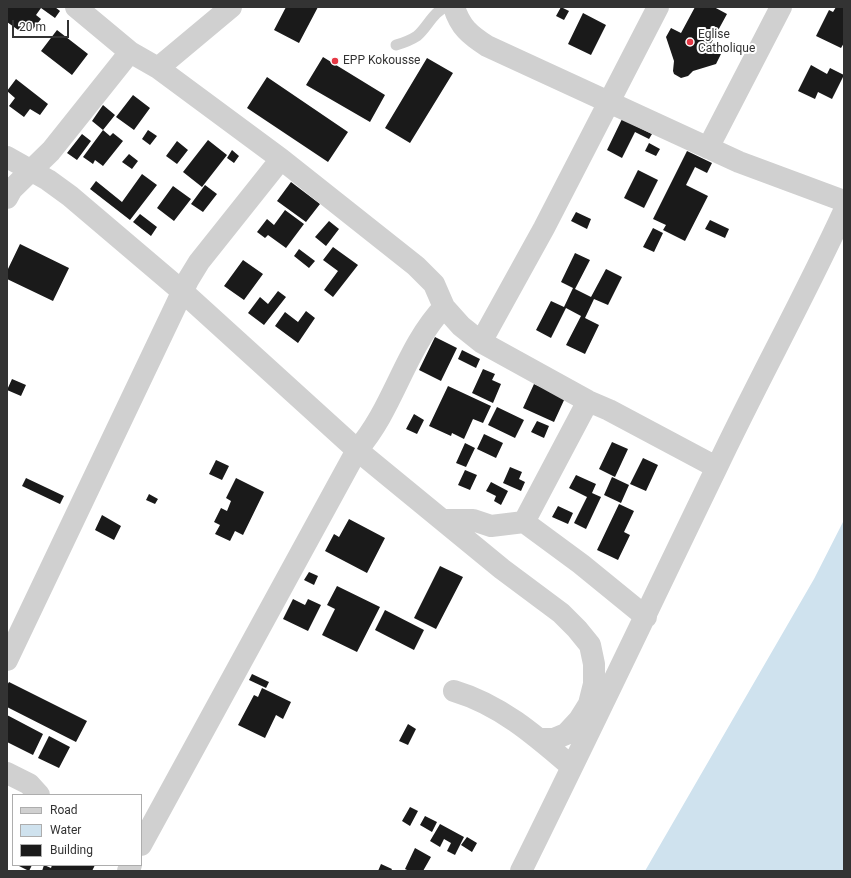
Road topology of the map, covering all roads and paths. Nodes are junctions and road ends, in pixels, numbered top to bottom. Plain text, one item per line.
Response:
1 (76, 7) edge
2 (231, 7) edge
3 (447, 7) edge
4 (454, 7) edge
5 (658, 7) edge
6 (781, 7) edge
7 (396, 46) dead end
8 (130, 52) junction
9 (158, 68) junction
10 (610, 102) junction
11 (708, 148) junction
12 (7, 157) edge
13 (281, 159) junction
14 (30, 172) junction
15 (7, 198) edge
16 (844, 201) edge
17 (844, 211) edge
18 (183, 292) junction
19 (444, 307) junction
20 (481, 342) junction
21 (588, 401) junction
22 (357, 450) junction
23 (716, 467) junction
24 (444, 520) junction
25 (524, 522) junction
26 (646, 616) junction
27 (590, 645) junction
28 (7, 660) edge
29 (623, 664) junction
30 (454, 691) dead end
31 (539, 739) junction
32 (572, 767) junction
33 (7, 773) edge
34 (39, 794) edge
35 (142, 843) edge
36 (520, 871) edge

1 - 8 street
2 - 9 street
3 - 7 lane
4 - 10 street
5 - 10 street
6 - 11 street
8 - 9 street
8 - 14 street
9 - 13 street
10 - 11 street
10 - 20 street
11 - 16 street
12 - 14 street
13 - 18 street
13 - 19 street
14 - 15 street
14 - 18 street
17 - 23 street
18 - 22 street
18 - 28 street
19 - 20 street
19 - 22 street
20 - 21 street
21 - 23 street
21 - 25 street
22 - 24 street
22 - 35 street
23 - 26 street
24 - 25 street
24 - 27 street
25 - 26 street
26 - 29 street
27 - 29 street
27 - 31 street
29 - 32 street
30 - 31 street
31 - 32 street
32 - 36 street
33 - 34 street

